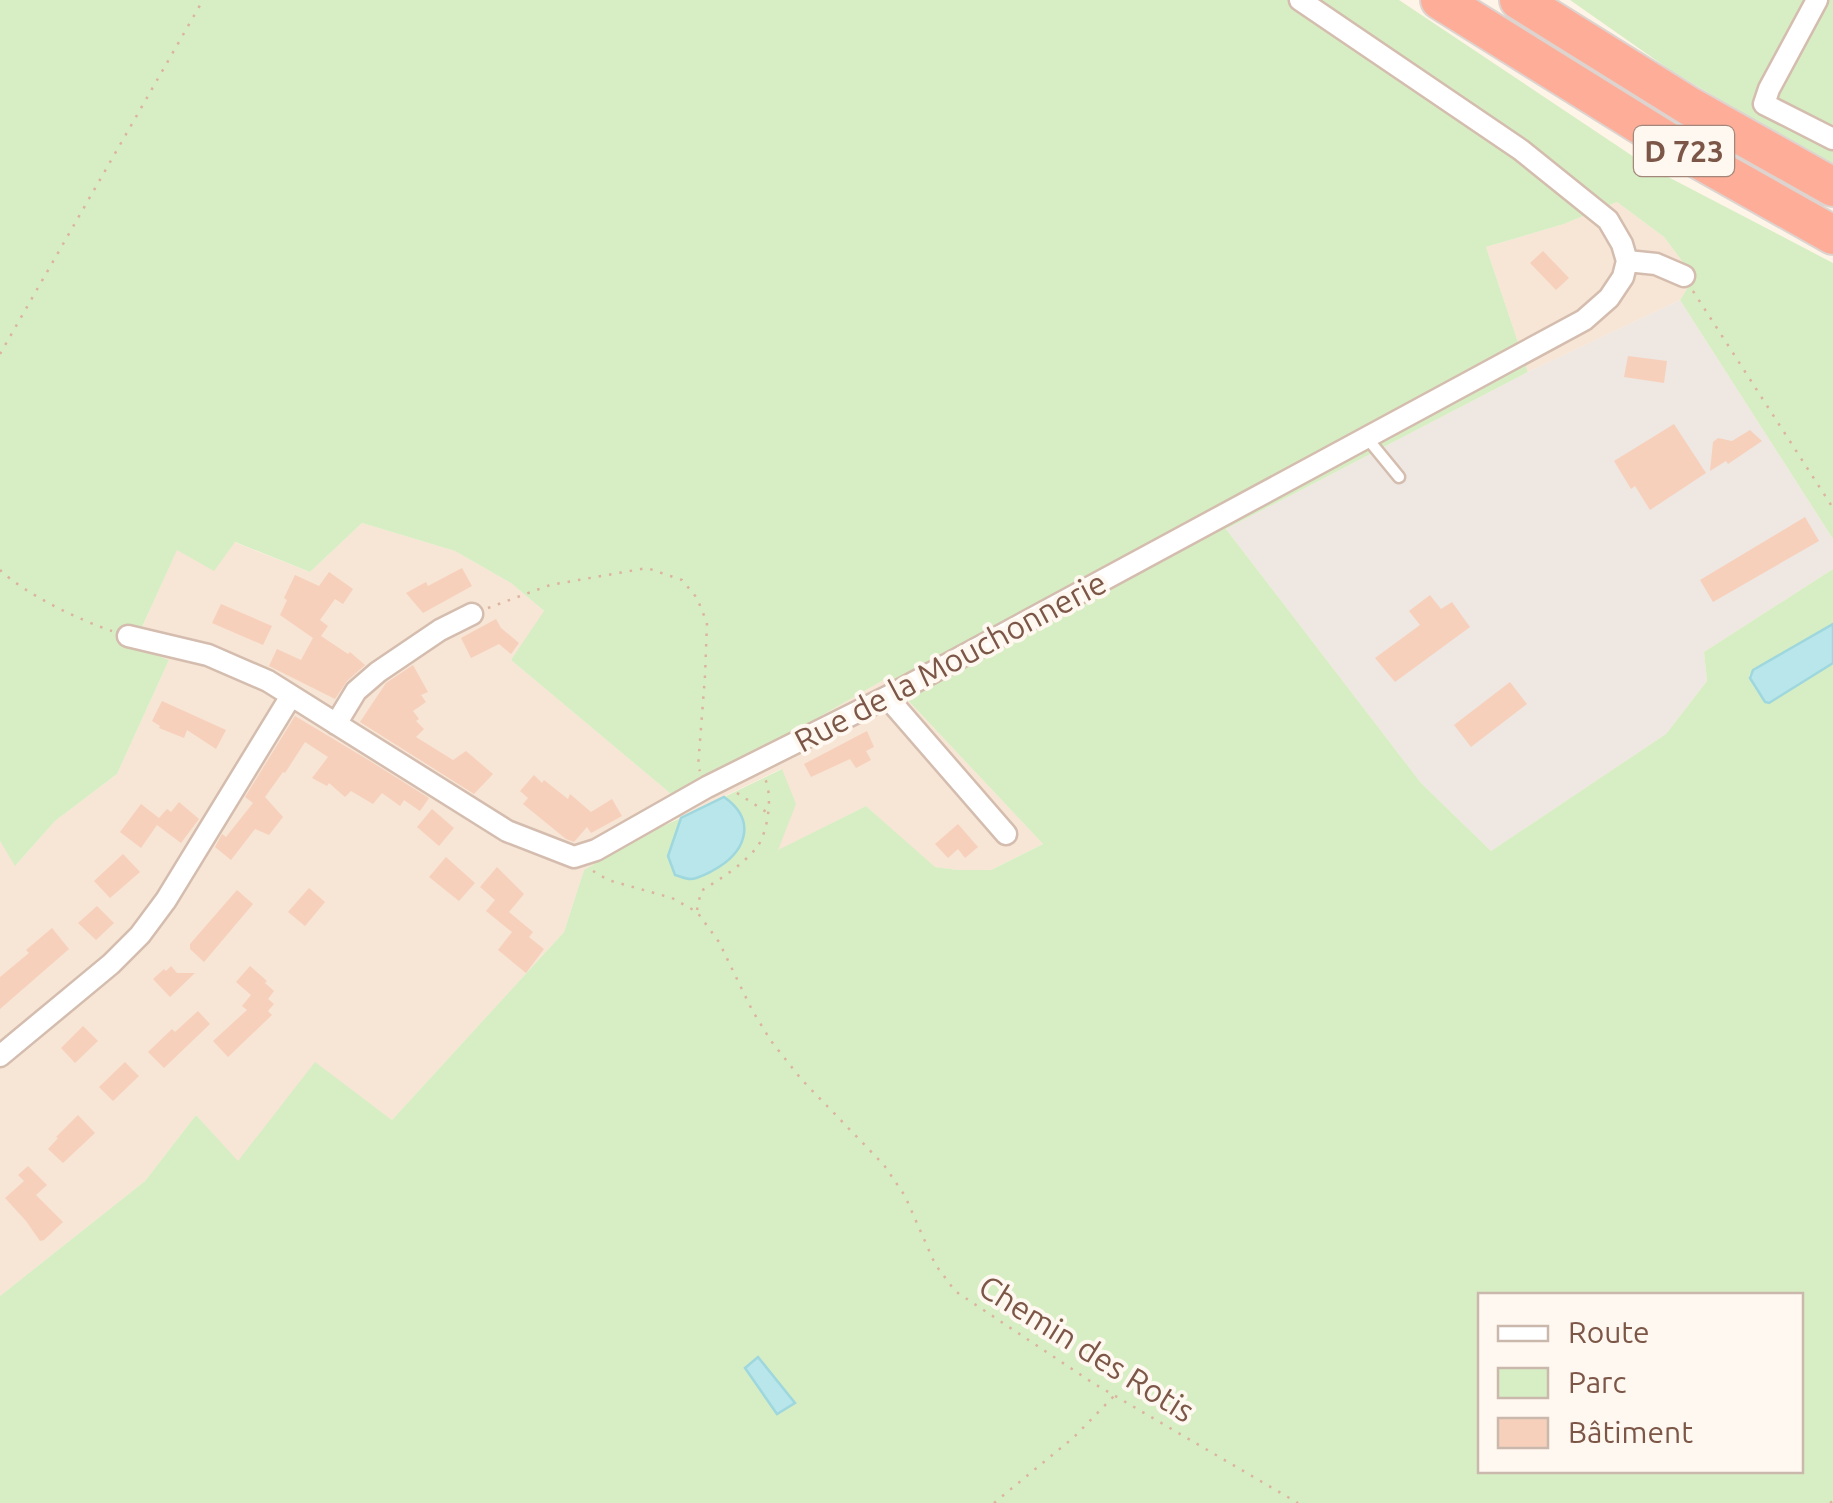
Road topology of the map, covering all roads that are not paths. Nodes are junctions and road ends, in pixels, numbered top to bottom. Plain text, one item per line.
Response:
1 (1300, 0) edge
2 (1440, 0) edge
3 (1519, 0) edge
4 (1817, 0) edge
5 (1833, 139) edge
6 (1833, 187) edge
7 (1833, 235) edge
8 (1626, 261) junction
9 (1684, 276) road end
10 (1366, 437) junction
11 (1398, 477) dead end
12 (472, 614) road end
13 (128, 636) road end
14 (291, 696) junction
15 (887, 696) junction
16 (336, 724) junction
17 (1006, 834) dead end
18 (0, 1056) edge

1 - 8 street
2 - 7 highway, D 723
3 - 6 highway, D 723
4 - 5 street
8 - 9 street
8 - 10 street, Rue de la Mouchonnerie
10 - 11 lane
10 - 15 street, Rue de la Mouchonnerie
12 - 16 street
13 - 14 street
14 - 16 street
14 - 18 street
15 - 16 street, Rue de la Mouchonnerie
15 - 17 street

